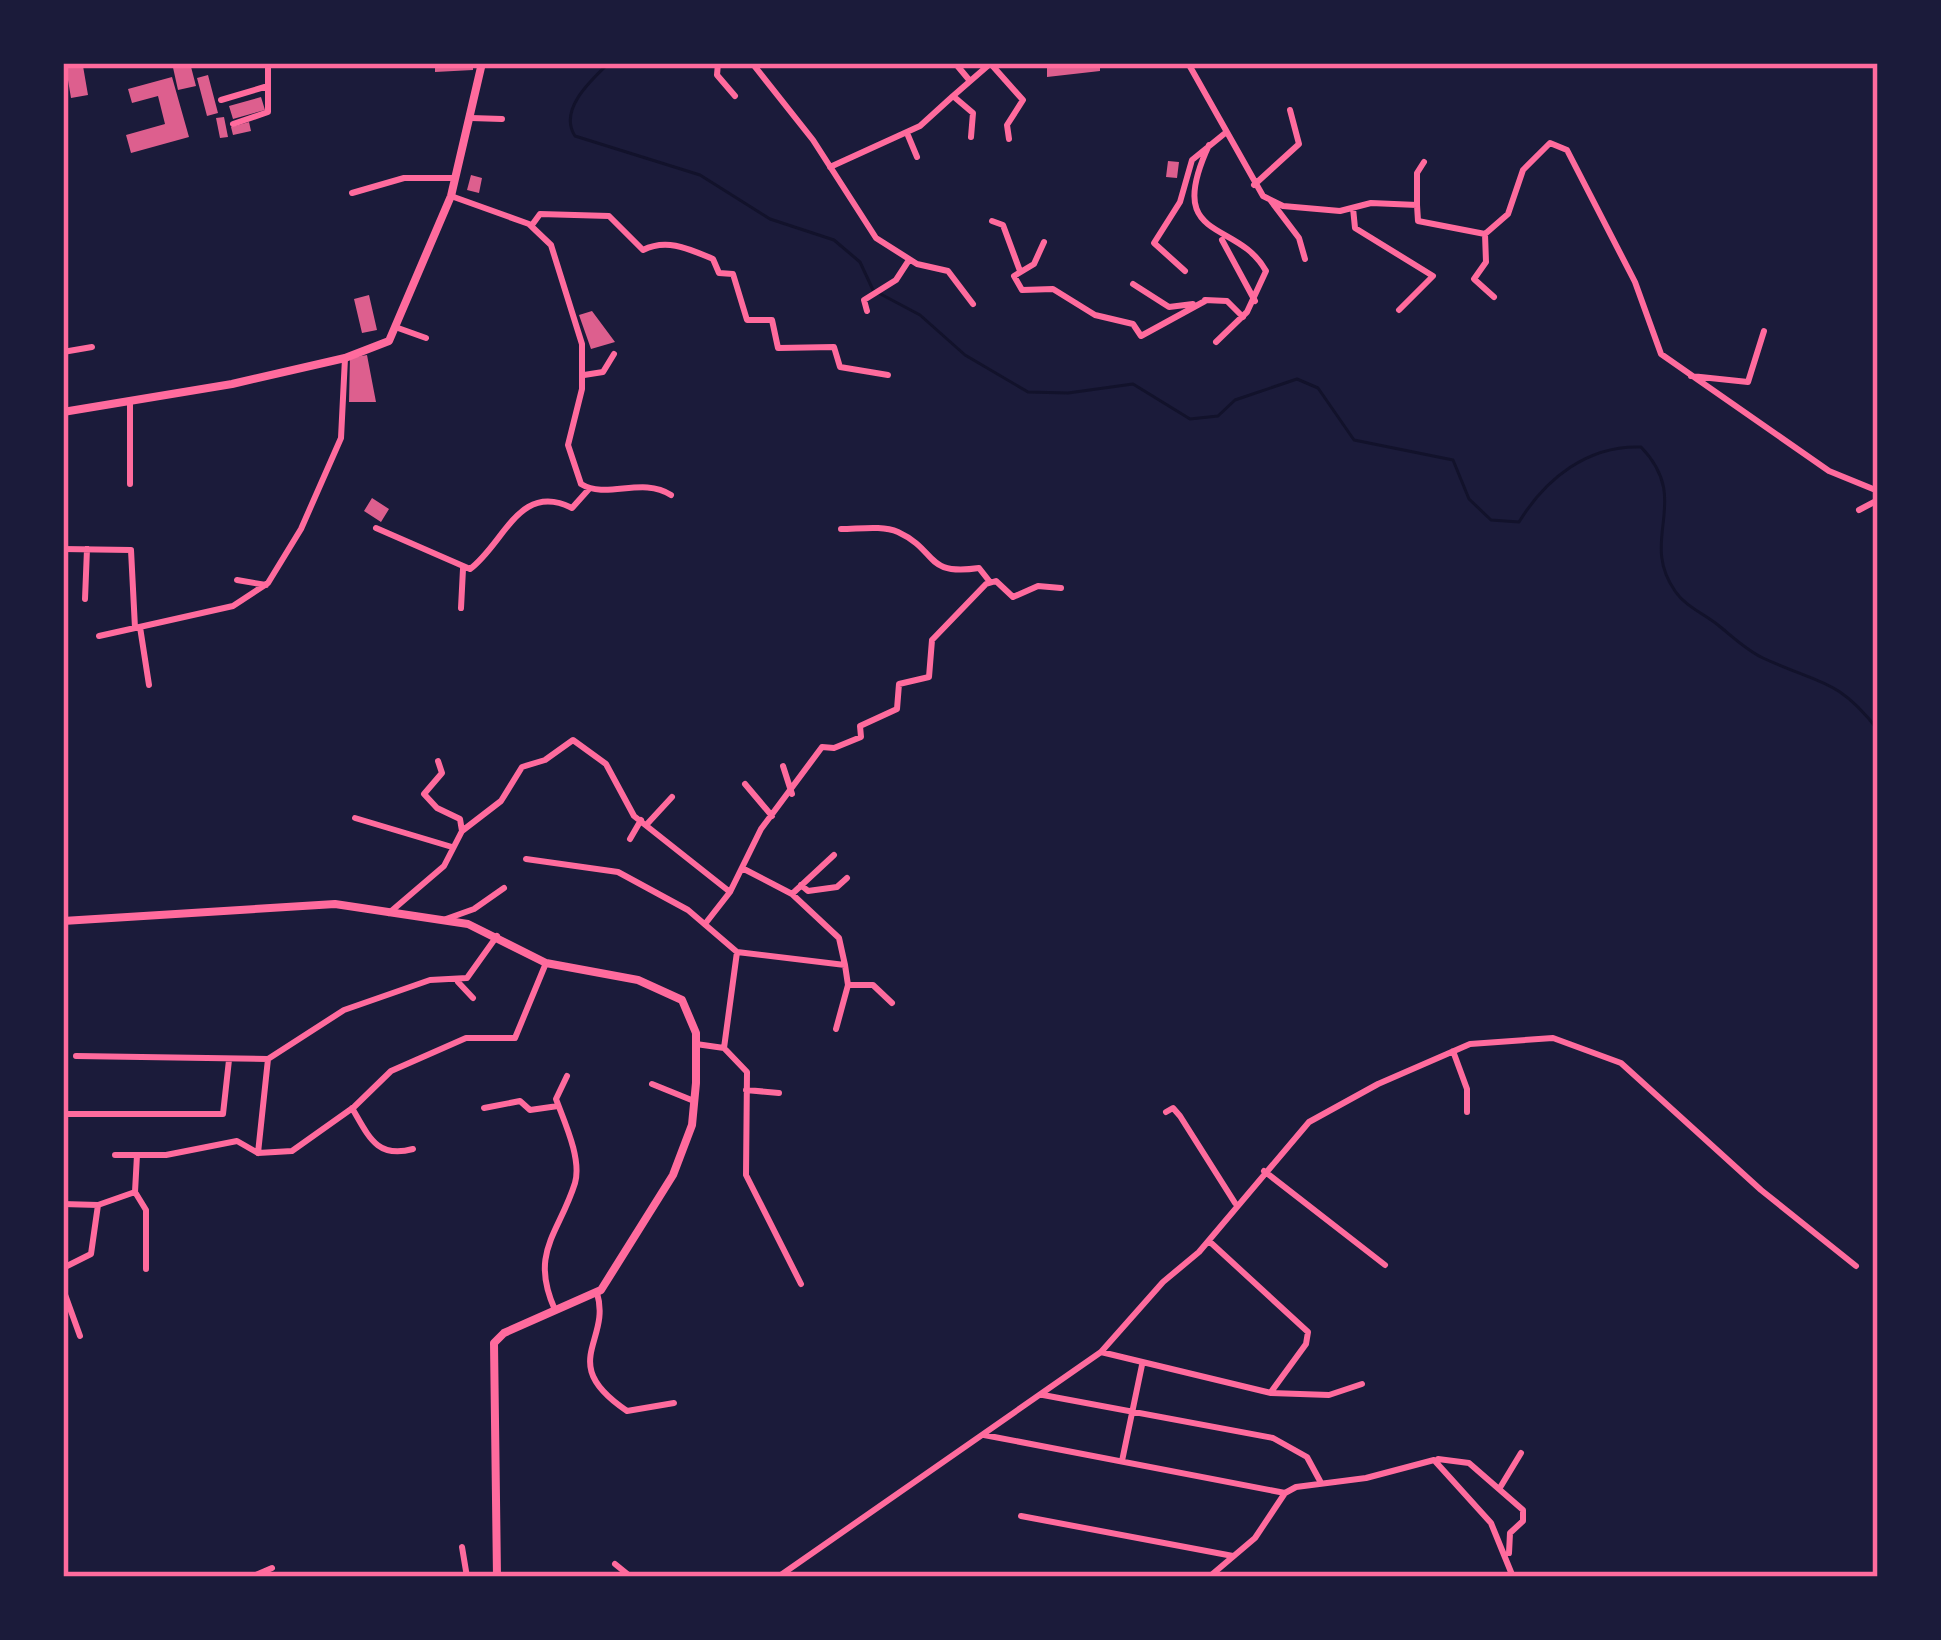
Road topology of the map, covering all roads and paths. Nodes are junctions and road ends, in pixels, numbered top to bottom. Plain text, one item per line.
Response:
1 (268, 63) edge
2 (482, 63) edge
3 (718, 63) edge
4 (752, 63) edge
5 (955, 63) edge
6 (990, 63) edge
7 (1188, 63) edge
8 (970, 81) junction
9 (268, 86) junction
10 (735, 96) dead end
11 (953, 96) junction
12 (220, 100) dead end
13 (1290, 110) dead end
14 (471, 118) junction
15 (502, 119) dead end
16 (233, 124) dead end
17 (907, 133) junction
18 (1224, 134) junction
19 (971, 137) dead end
20 (1009, 140) dead end
21 (1209, 145) junction
22 (917, 157) dead end
23 (1424, 161) dead end
24 (830, 167) junction
25 (456, 178) junction
26 (1254, 184) junction
27 (352, 193) dead end
28 (451, 196) junction
29 (1271, 201) junction
30 (1417, 205) junction
31 (1353, 208) junction
32 (992, 221) dead end
33 (532, 225) junction
34 (1485, 234) junction
35 (1220, 237) junction
36 (1044, 242) dead end
37 (1304, 259) dead end
38 (909, 260) junction
39 (1020, 271) junction
40 (1186, 271) dead end
41 (1133, 284) dead end
42 (1494, 297) dead end
43 (1205, 301) junction
44 (1255, 301) junction
45 (973, 304) dead end
46 (1399, 310) dead end
47 (867, 311) dead end
48 (1243, 316) junction
49 (398, 328) junction
50 (1764, 331) dead end
51 (426, 338) dead end
52 (1216, 342) dead end
53 (92, 347) dead end
54 (63, 352) edge
55 (614, 354) dead end
56 (345, 358) junction
57 (584, 375) junction
58 (888, 375) dead end
59 (1687, 376) junction
60 (130, 402) junction
61 (63, 412) edge
62 (130, 484) dead end
63 (589, 489) junction
64 (1878, 490) edge
65 (671, 495) dead end
66 (1878, 500) edge
67 (1859, 511) dead end
68 (376, 528) dead end
69 (842, 529) dead end
70 (63, 549) edge
71 (87, 549) junction
72 (463, 568) junction
73 (237, 580) dead end
74 (990, 582) junction
75 (266, 585) junction
76 (1060, 588) dead end
77 (85, 599) dead end
78 (461, 608) dead end
79 (138, 627) junction
80 (99, 636) dead end
81 (149, 685) dead end
82 (438, 761) dead end
83 (783, 766) dead end
84 (745, 784) dead end
85 (792, 794) junction
86 (672, 797) dead end
87 (772, 816) junction
88 (355, 818) dead end
89 (645, 822) junction
90 (462, 831) junction
91 (630, 839) dead end
92 (452, 847) junction
93 (834, 855) dead end
94 (526, 859) dead end
95 (742, 868) junction
96 (847, 878) dead end
97 (802, 885) junction
98 (504, 888) dead end
99 (730, 892) junction
100 (792, 894) junction
101 (389, 913) junction
102 (443, 920) junction
103 (63, 921) edge
104 (705, 925) junction
105 (497, 936) junction
106 (737, 952) junction
107 (546, 963) junction
108 (845, 965) junction
109 (455, 980) junction
110 (848, 985) junction
111 (473, 998) dead end
112 (892, 1003) dead end
113 (836, 1029) dead end
114 (696, 1044) junction
115 (724, 1048) junction
116 (1453, 1051) junction
117 (76, 1056) dead end
118 (268, 1059) junction
119 (230, 1060) junction
120 (567, 1076) dead end
121 (652, 1084) dead end
122 (746, 1090) junction
123 (779, 1094) dead end
124 (694, 1101) junction
125 (558, 1106) junction
126 (352, 1108) junction
127 (484, 1108) dead end
128 (1166, 1112) dead end
129 (1467, 1112) dead end
130 (63, 1114) edge
131 (413, 1149) dead end
132 (258, 1153) junction
133 (115, 1154) dead end
134 (137, 1155) junction
135 (1264, 1171) junction
136 (134, 1192) junction
137 (1235, 1203) junction
138 (63, 1204) edge
139 (98, 1205) junction
140 (1208, 1241) junction
141 (1385, 1265) dead end
142 (1856, 1266) dead end
143 (63, 1268) edge
144 (146, 1269) dead end
145 (801, 1284) dead end
146 (63, 1289) edge
147 (598, 1293) junction
148 (556, 1313) junction
149 (80, 1336) dead end
150 (1101, 1352) junction
151 (1142, 1364) junction
152 (1362, 1384) dead end
153 (1270, 1393) junction
154 (1039, 1395) junction
155 (674, 1403) dead end
156 (1133, 1412) junction
157 (983, 1435) junction
158 (1521, 1453) dead end
159 (1434, 1460) junction
160 (1122, 1461) junction
161 (1320, 1480) junction
162 (1501, 1486) junction
163 (1285, 1493) junction
164 (1021, 1516) dead end
165 (462, 1547) dead end
166 (1233, 1556) junction
167 (1508, 1562) junction
168 (615, 1564) dead end
169 (272, 1568) dead end
170 (251, 1577) edge
171 (467, 1577) edge
172 (497, 1577) edge
173 (631, 1577) edge
174 (778, 1577) edge
175 (1209, 1577) edge
176 (1513, 1577) edge

1 - 9 street
2 - 14 street
3 - 10 street
4 - 24 street
5 - 8 street
6 - 8 street
6 - 20 street
7 - 18 street
8 - 11 street
9 - 12 street
9 - 16 street
11 - 17 street
11 - 19 street
13 - 26 street
14 - 15 street
14 - 25 street
17 - 22 street
17 - 24 street
18 - 21 street
18 - 26 street
21 - 35 street
21 - 40 street
23 - 30 street
24 - 38 street
25 - 27 street
25 - 28 street
26 - 29 street
28 - 33 street
28 - 49 street
29 - 31 street
29 - 37 street
30 - 31 street
30 - 34 street
31 - 46 street
32 - 39 street
33 - 57 street
33 - 58 street
34 - 42 street
34 - 59 street
35 - 44 street
35 - 44 street
36 - 39 street
38 - 45 street
38 - 47 street
39 - 43 street
41 - 43 street
43 - 48 street
44 - 48 street
48 - 52 street
49 - 51 street
49 - 56 street
50 - 59 street
53 - 54 street
55 - 57 street
56 - 60 street
56 - 75 street
57 - 63 street
59 - 64 street
60 - 61 street
60 - 62 street
63 - 65 street
63 - 72 street
66 - 67 street
68 - 72 street
69 - 74 street
70 - 71 street
71 - 77 street
71 - 79 street
72 - 78 street
73 - 75 street
74 - 76 street
74 - 85 street
75 - 79 street
79 - 80 street
79 - 81 street
82 - 90 street
83 - 85 street
84 - 87 street
85 - 87 street
86 - 89 street
87 - 95 street
88 - 92 street
89 - 90 street
89 - 91 street
89 - 99 street
90 - 92 street
92 - 101 street
93 - 97 street
94 - 104 street
95 - 99 street
95 - 100 street
96 - 97 street
97 - 100 street
98 - 102 street
99 - 104 street
100 - 108 street
101 - 102 street
101 - 103 street
102 - 105 street
104 - 106 street
105 - 107 street
105 - 109 street
106 - 108 street
106 - 115 street
107 - 114 street
107 - 126 street
108 - 110 street
109 - 111 street
109 - 118 street
110 - 112 street
110 - 113 street
114 - 115 street
114 - 124 street
115 - 122 street
116 - 129 street
116 - 135 street
116 - 142 street
117 - 119 street
118 - 119 street
118 - 132 street
119 - 130 street
120 - 125 street
121 - 124 street
122 - 123 street
122 - 145 street
124 - 147 street
125 - 127 street
125 - 148 street
126 - 131 street
126 - 132 street
128 - 137 street
132 - 134 street
133 - 134 street
134 - 136 street
135 - 137 street
135 - 141 street
136 - 139 street
136 - 144 street
137 - 140 street
138 - 139 street
139 - 143 street
140 - 150 street
140 - 153 street
146 - 149 street
147 - 148 street
147 - 155 street
148 - 172 street
150 - 151 street
150 - 154 street
151 - 153 street
151 - 156 street
152 - 153 street
154 - 156 street
154 - 157 street
156 - 160 street
156 - 161 street
157 - 160 street
157 - 174 street
158 - 162 street
159 - 161 street
159 - 162 street
159 - 167 street
160 - 163 street
161 - 163 street
162 - 167 street
163 - 166 street
164 - 166 street
165 - 171 street
166 - 175 street
167 - 176 street
168 - 173 street
169 - 170 street

